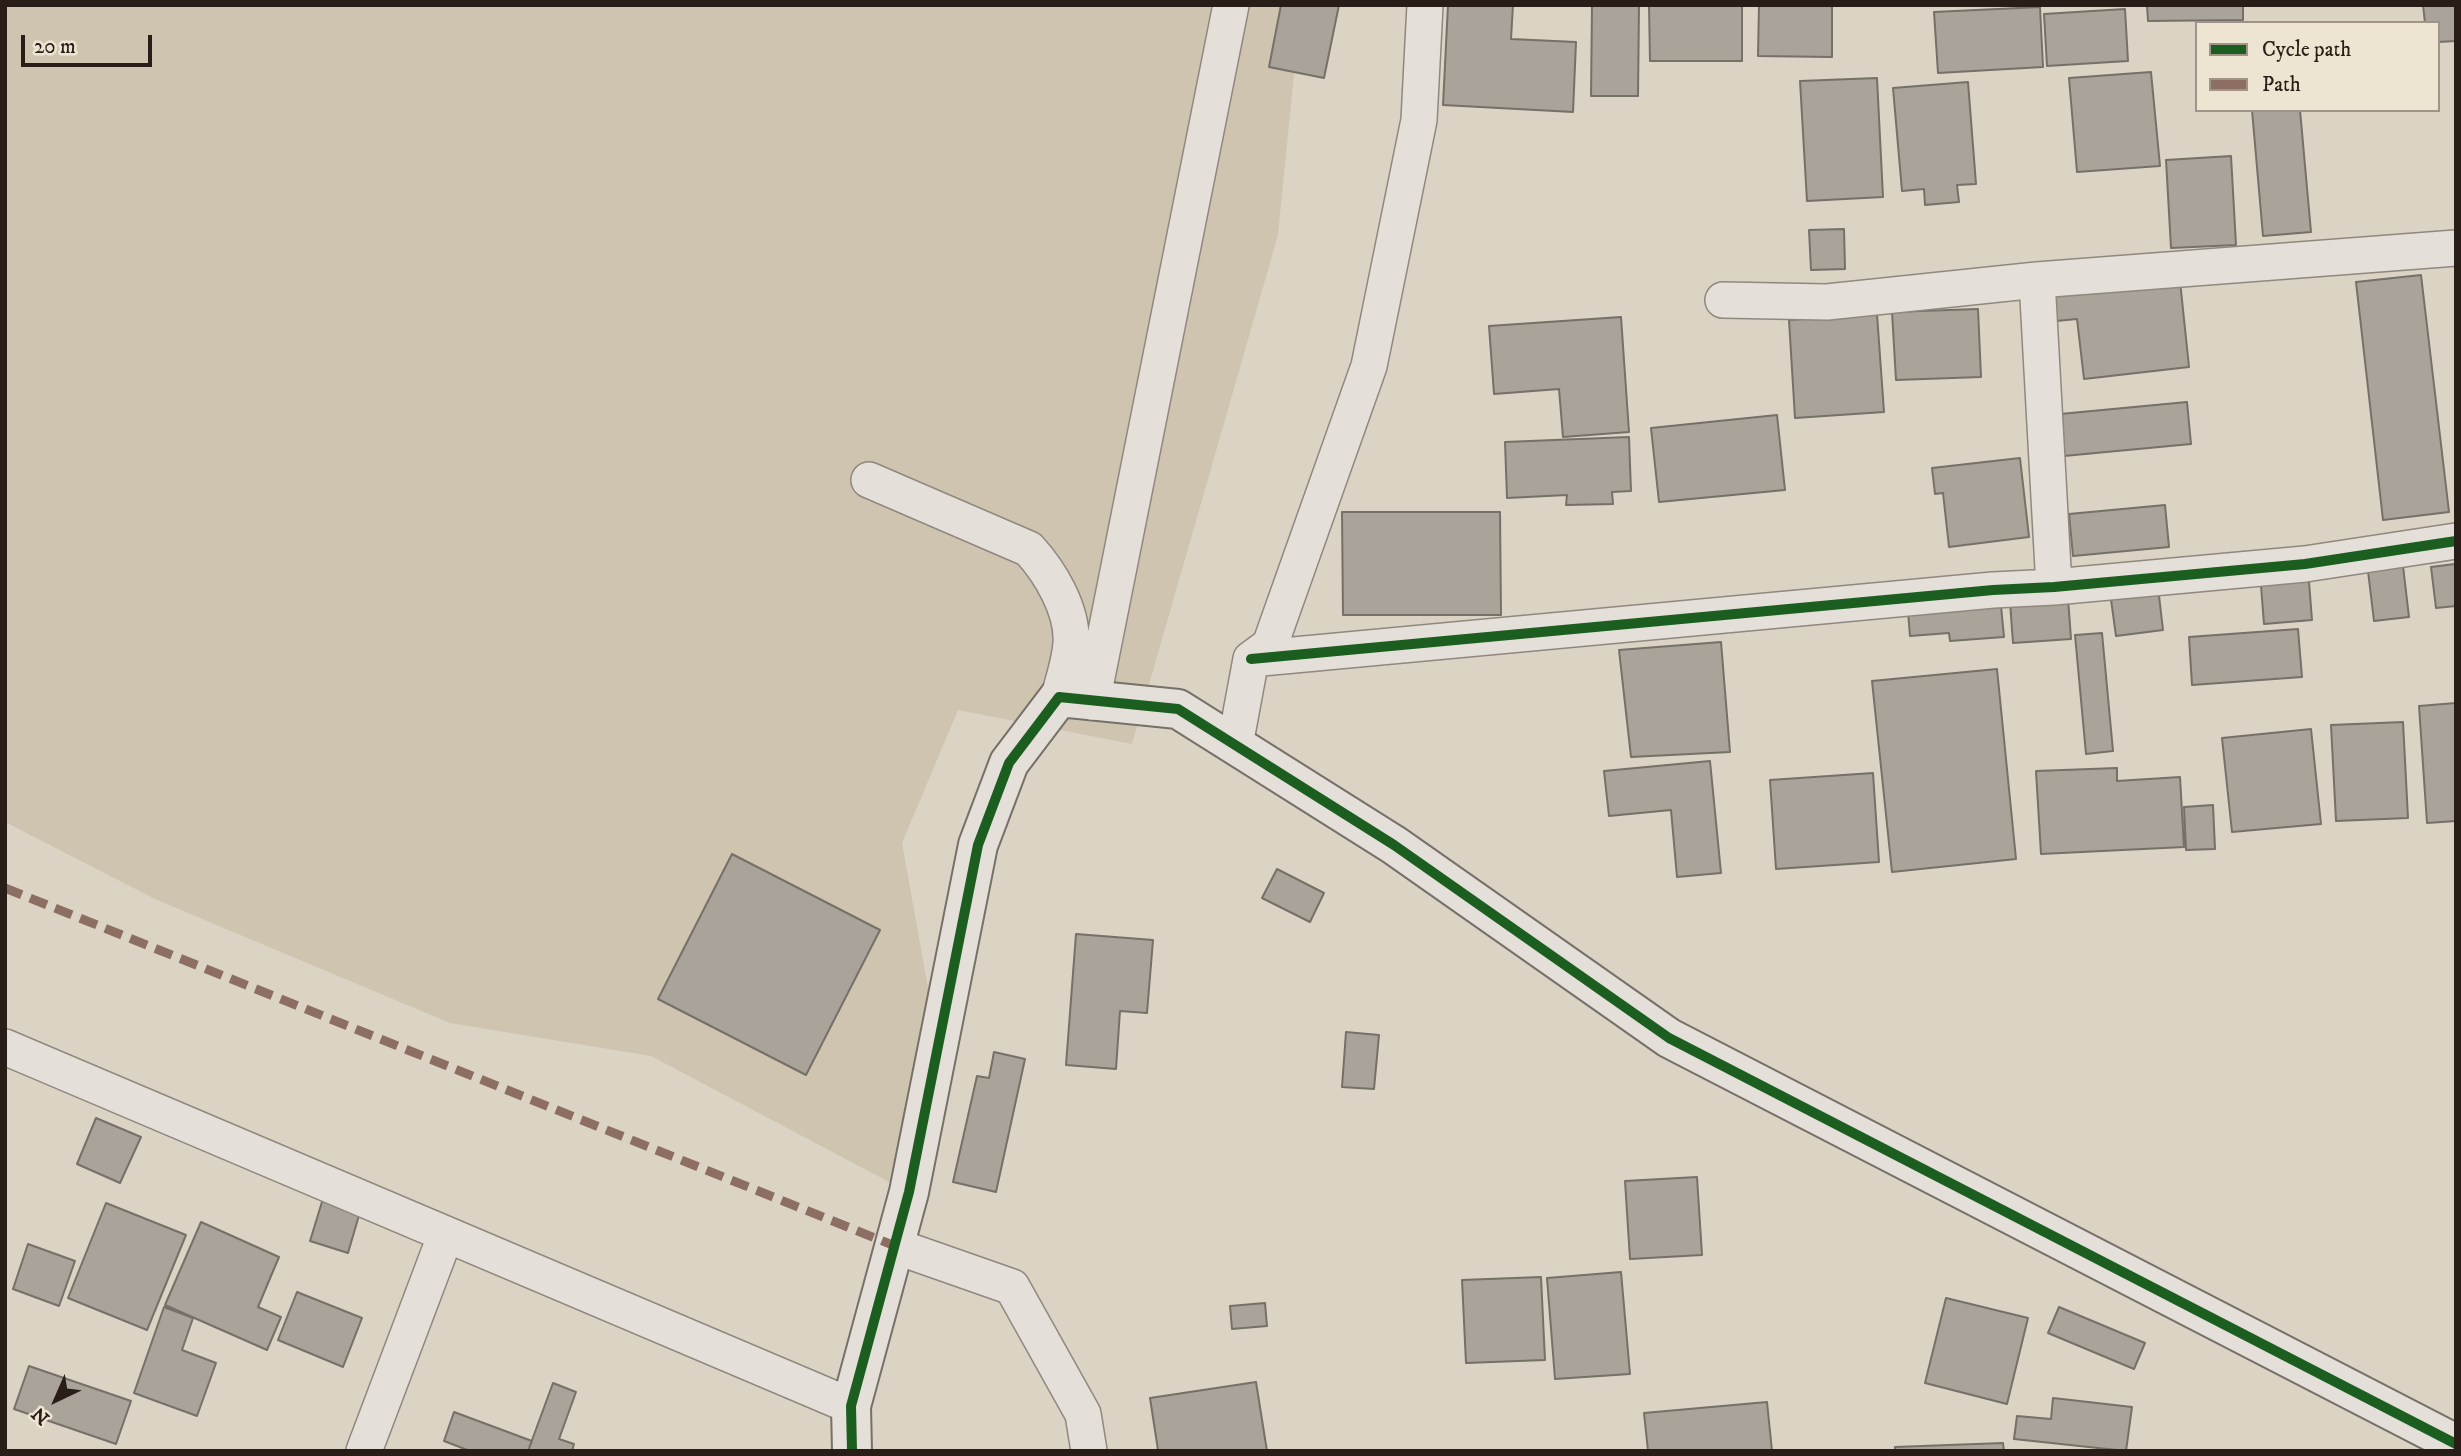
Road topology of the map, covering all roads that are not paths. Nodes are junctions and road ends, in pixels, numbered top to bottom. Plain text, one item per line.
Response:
1 (1231, 5) edge
2 (1425, 5) edge
3 (2456, 248) edge
4 (2037, 280) junction
5 (1723, 300) dead end
6 (869, 480) dead end
7 (2456, 541) edge
8 (2054, 587) junction
9 (1251, 659) junction
10 (1076, 700) junction
11 (1235, 745) junction
12 (5, 1047) edge
13 (446, 1234) junction
14 (895, 1246) junction
15 (851, 1406) junction
16 (2456, 1444) edge
17 (365, 1451) edge
18 (852, 1451) edge
19 (1089, 1451) edge

1 - 10 street
2 - 9 street
3 - 4 street
4 - 5 street
4 - 8 street
6 - 10 street
7 - 8 street
8 - 9 street
9 - 11 street
10 - 11 street
10 - 14 street
11 - 16 street
12 - 13 street
13 - 15 street
13 - 17 street
14 - 15 street
14 - 19 street
15 - 18 street

